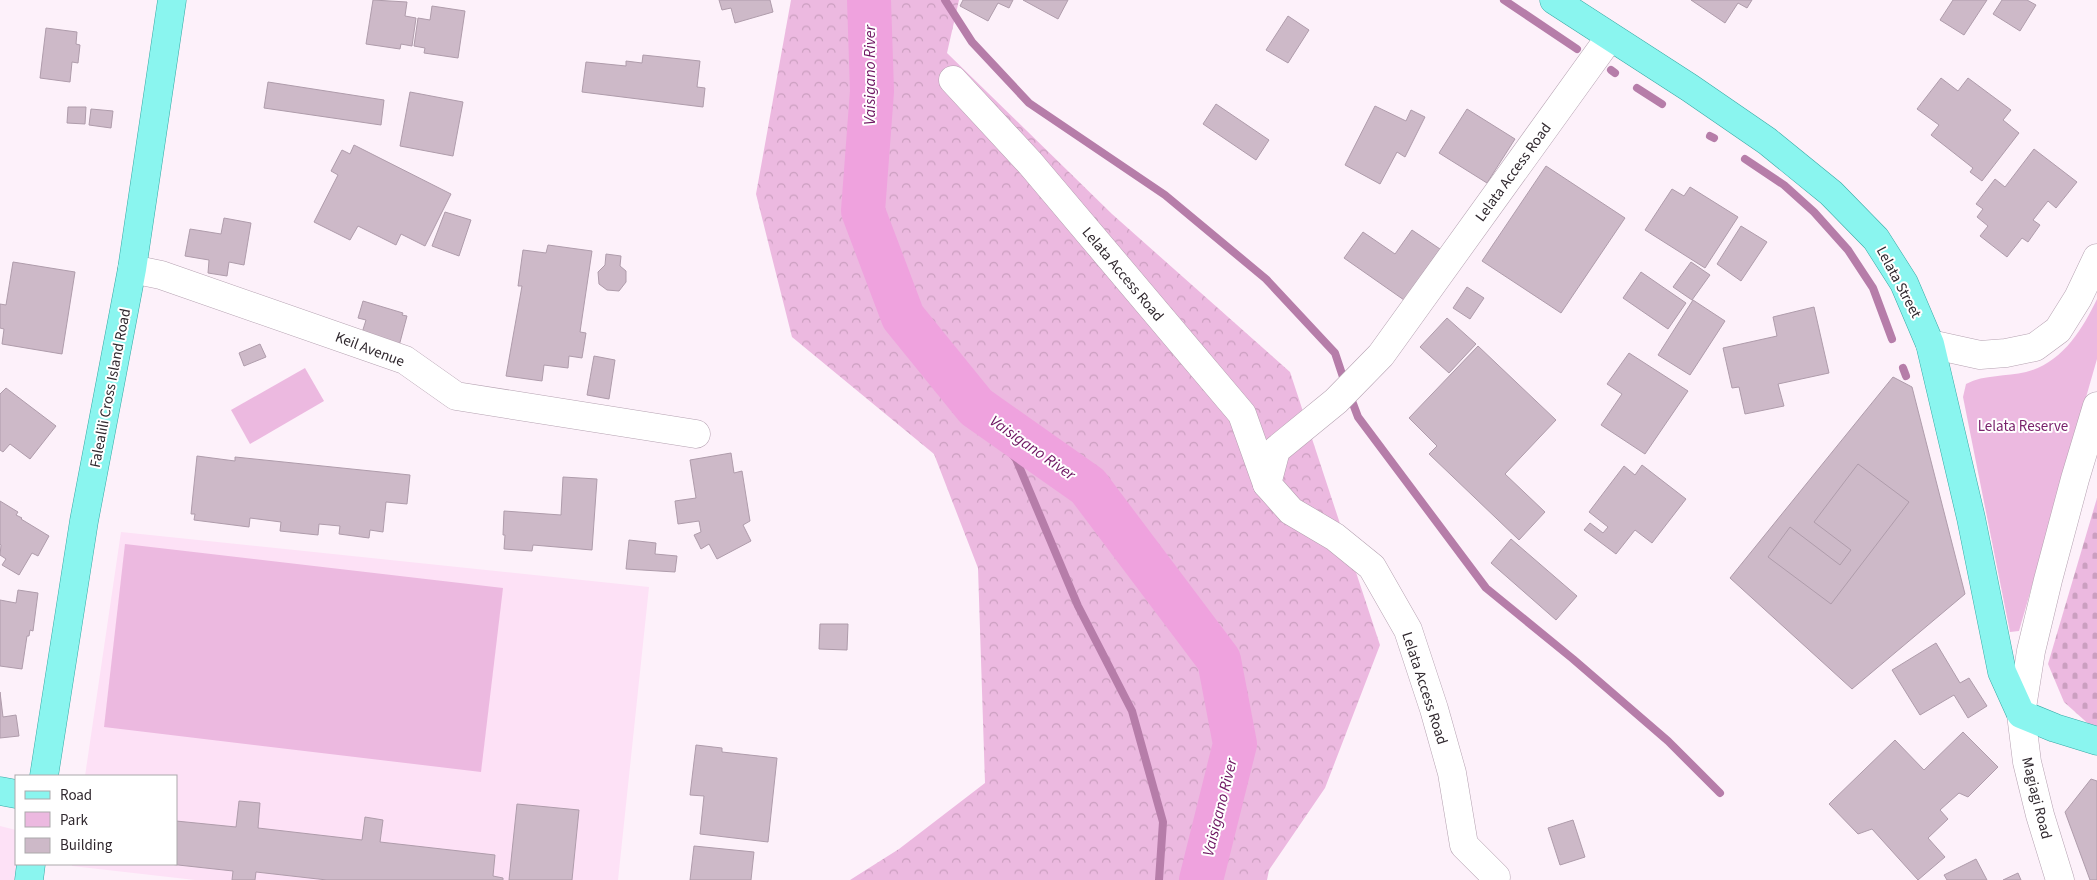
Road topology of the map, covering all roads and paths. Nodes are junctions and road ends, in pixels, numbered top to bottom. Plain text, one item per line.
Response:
1 (172, 0) edge
2 (1554, 0) edge
3 (1610, 37) junction
4 (953, 80) dead end
5 (2097, 258) edge
6 (132, 269) junction
7 (1930, 344) junction
8 (2097, 406) edge
9 (696, 434) dead end
10 (1267, 484) junction
11 (2020, 714) junction
12 (2097, 741) edge
13 (44, 775) edge
14 (0, 791) edge
15 (15, 794) edge
16 (31, 865) edge
17 (1496, 877) dead end
18 (29, 880) edge
19 (2060, 880) edge

1 - 6 main road, Falealili Cross Island Road
2 - 3 main road, Lelata Street
3 - 7 main road, Lelata Street
3 - 10 street, Lelata Access Road
4 - 10 street, Lelata Access Road
5 - 7 street
6 - 9 street, Keil Avenue
6 - 13 main road, Falealili Cross Island Road
7 - 11 main road, Lelata Street
8 - 11 street, Magiagi Road
10 - 17 street, Lelata Access Road
11 - 12 main road
11 - 19 street, Magiagi Road
14 - 15 main road
16 - 18 main road

